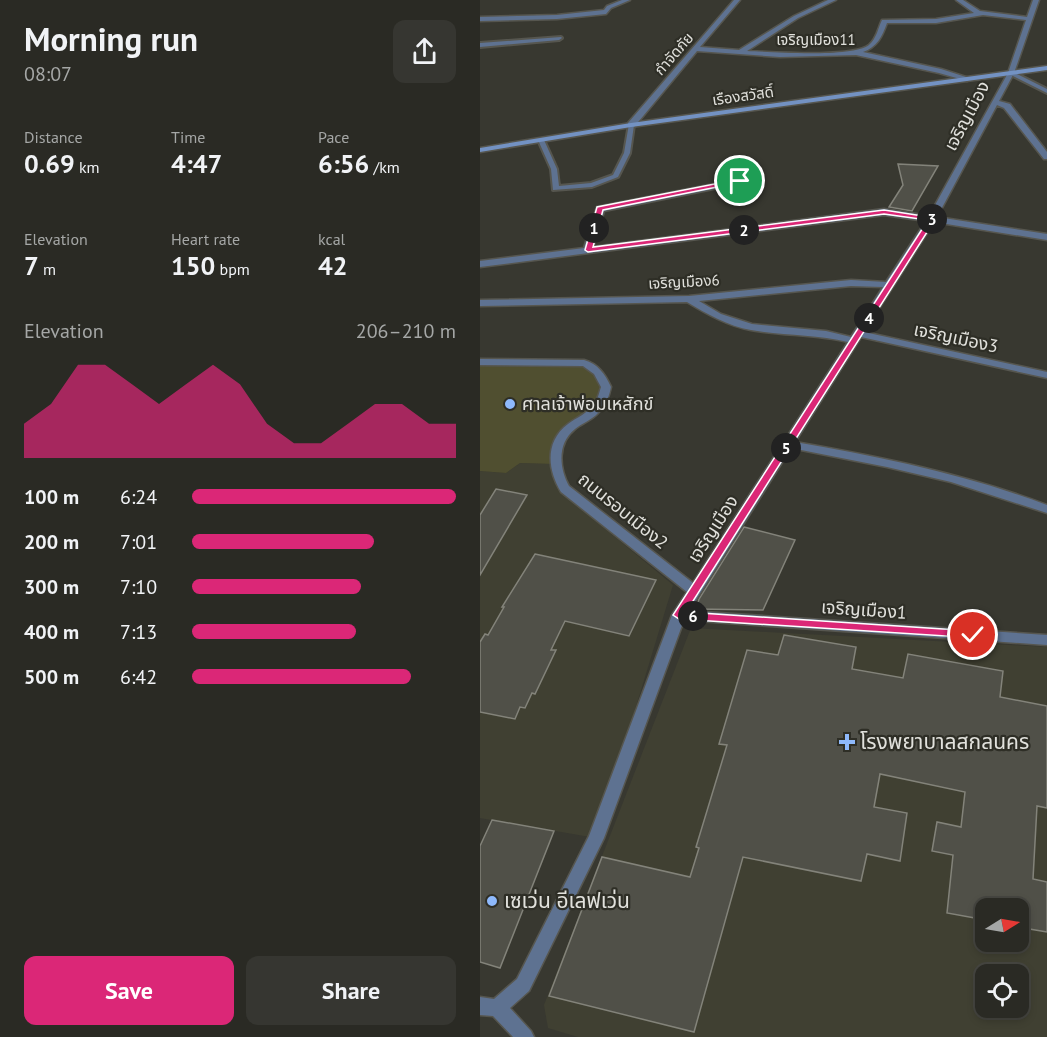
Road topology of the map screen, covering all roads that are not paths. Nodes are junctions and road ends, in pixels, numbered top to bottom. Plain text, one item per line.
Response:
1 (627, 0) edge
2 (737, 0) edge
3 (833, 0) edge
4 (959, 0) edge
5 (1036, 0) edge
6 (982, 14) junction
7 (480, 19) edge
8 (1029, 19) junction
9 (559, 38) dead end
10 (480, 45) edge
11 (697, 49) junction
12 (740, 52) junction
13 (856, 52) junction
14 (1047, 69) edge
15 (1011, 73) junction
16 (967, 79) junction
17 (1047, 84) edge
18 (1034, 85) junction
19 (1047, 91) edge
20 (995, 102) junction
21 (631, 125) junction
22 (541, 140) junction
23 (480, 150) edge
24 (1047, 157) edge
25 (740, 181) dead end
26 (932, 218) junction
27 (1047, 237) edge
28 (588, 250) junction
29 (480, 264) edge
30 (890, 285) junction
31 (689, 298) junction
32 (480, 303) edge
33 (856, 337) junction
34 (480, 362) edge
35 (1047, 375) edge
36 (789, 444) junction
37 (1047, 509) edge
38 (694, 591) junction
39 (679, 615) junction
40 (1047, 640) edge
41 (488, 1007) edge
42 (525, 1037) edge

1 - 7 street
2 - 11 street, กำจัดภัย
3 - 12 street
4 - 6 street
5 - 8 street, เจริญเมือง
6 - 8 street
6 - 13 street
8 - 15 street, เจริญเมือง
9 - 10 lane
11 - 12 street, เจริญเมือง11
11 - 21 street, กำจัดภัย
12 - 13 street, เจริญเมือง11
13 - 16 street, เจริญเมือง11
14 - 15 street, เรืองสวัสดิ์
15 - 16 street, เรืองสวัสดิ์
15 - 18 lane
15 - 20 street, เจริญเมือง
16 - 21 street, เรืองสวัสดิ์
17 - 18 lane
18 - 19 lane
20 - 24 street
20 - 26 street, เจริญเมือง
21 - 22 street, เรืองสวัสดิ์
21 - 22 lane
22 - 23 street, เรืองสวัสดิ์
25 - 28 street
26 - 27 street
26 - 28 street
26 - 30 street, เจริญเมือง
28 - 29 street
30 - 31 street, เจริญเมือง6
30 - 33 street, เจริญเมือง
31 - 32 street, เจริญเมือง6
31 - 33 street, เจริญเมือง3
33 - 35 street, เจริญเมือง3
33 - 36 street, เจริญเมือง
34 - 38 street, ถนนรอบเมือง2
36 - 37 street
36 - 38 street, เจริญเมือง
38 - 39 street, เจริญเมือง
39 - 40 street, เจริญเมือง1
39 - 41 street, เจริญเมือง
41 - 42 street

